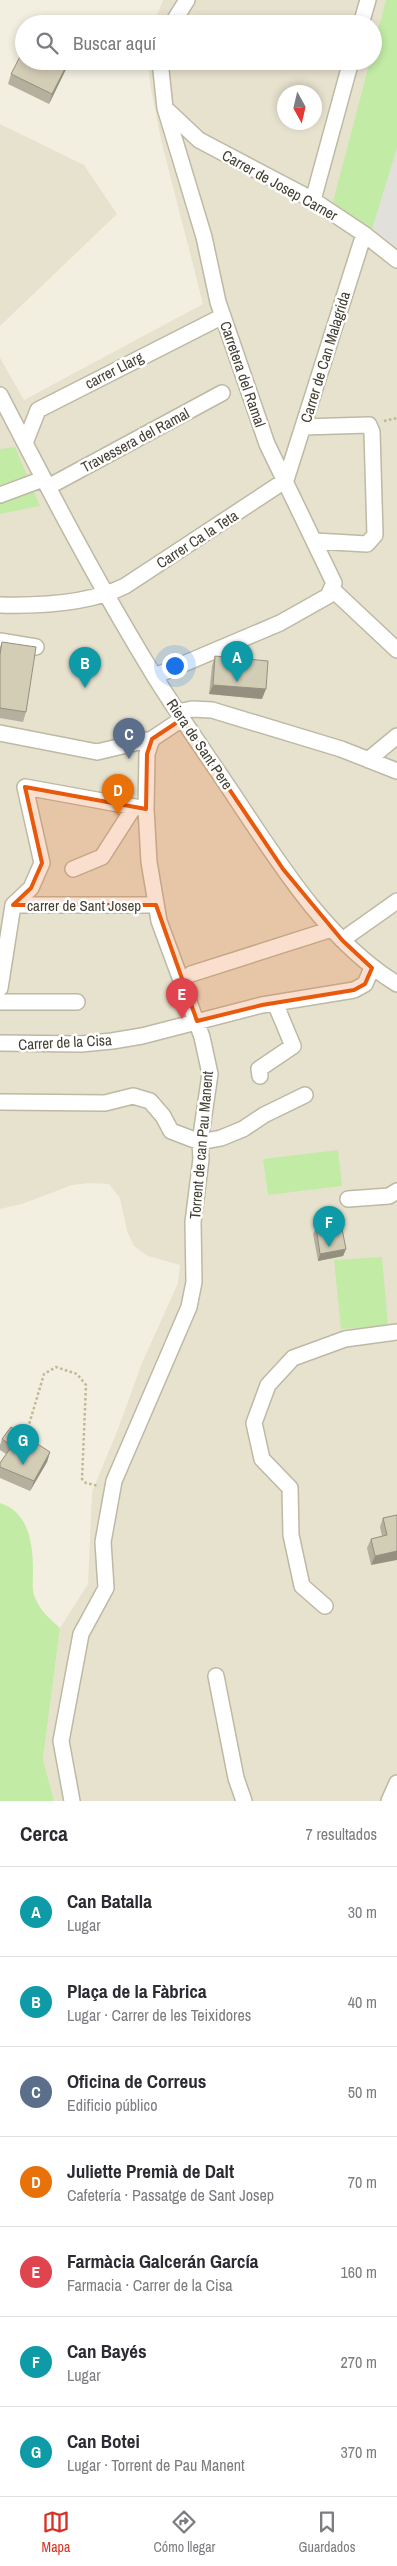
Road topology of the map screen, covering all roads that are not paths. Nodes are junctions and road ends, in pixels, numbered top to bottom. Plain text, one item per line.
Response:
1 (187, 0) edge
2 (368, 0) edge
3 (178, 15) edge
4 (364, 15) edge
5 (161, 70) edge
6 (349, 70) edge
7 (165, 108) junction
8 (313, 200) junction
9 (364, 234) junction
10 (397, 260) edge
11 (223, 316) junction
12 (222, 393) dead end
13 (0, 395) edge
14 (303, 427) junction
15 (25, 443) junction
16 (286, 480) junction
17 (46, 483) junction
18 (0, 495) edge
19 (315, 541) junction
20 (333, 590) junction
21 (107, 595) junction
22 (0, 606) edge
23 (0, 641) edge
24 (36, 647) edge
25 (397, 650) edge
26 (155, 676) junction
27 (180, 716) junction
28 (0, 733) edge
29 (397, 736) edge
30 (152, 739) junction
31 (368, 760) junction
32 (397, 771) edge
33 (140, 808) junction
34 (73, 869) dead end
35 (397, 901) edge
36 (13, 904) junction
37 (156, 905) junction
38 (337, 935) junction
39 (372, 968) junction
40 (191, 974) dead end
41 (397, 984) edge
42 (0, 988) edge
43 (0, 1002) edge
44 (77, 1002) dead end
45 (275, 1002) junction
46 (197, 1021) junction
47 (0, 1043) edge
48 (260, 1076) dead end
49 (305, 1095) dead end
50 (0, 1102) edge
51 (200, 1142) junction
52 (397, 1191) edge
53 (348, 1199) dead end
54 (397, 1332) edge
55 (325, 1606) dead end
56 (216, 1676) dead end
57 (397, 1783) edge
58 (72, 1801) edge
59 (244, 1801) edge
60 (389, 1801) edge

1 - 3 street
2 - 4 street
5 - 7 street, Carretera del Ramal
6 - 8 street
7 - 8 street, Carrer de Josep Carner
7 - 11 street, Carretera del Ramal
8 - 9 street, Carrer de Josep Carner
9 - 10 street, Carrer de Josep Carner
9 - 14 street, Carrer de Can Malagrida
11 - 15 street, carrer Llarg
11 - 16 street, Carretera del Ramal
12 - 17 street, Travessera del Ramal
13 - 15 street, Riera de Sant Pere
14 - 16 street, Carrer de Can Malagrida
14 - 19 street
15 - 17 street, Riera de Sant Pere
16 - 19 street, Carretera del Ramal
16 - 21 street, Carrer Ca la Teta
17 - 18 street, Travessera del Ramal
17 - 21 street, Riera de Sant Pere
19 - 20 street, Carretera del Ramal
20 - 25 street
20 - 26 street
21 - 22 street, Carrer Ca la Teta
21 - 26 street, Riera de Sant Pere
23 - 24 street
26 - 27 street, Riera de Sant Pere
27 - 30 street
27 - 31 street
27 - 38 street, Riera de Sant Pere
28 - 30 street
29 - 31 street
30 - 33 street, Torrent de can Pau Manent
31 - 32 street
33 - 34 street
33 - 36 street, carrer de Sant Josep
33 - 37 street, Torrent de can Pau Manent
35 - 38 street
36 - 37 street, carrer de Sant Josep
36 - 42 street, carrer de Sant Josep
37 - 46 street, Torrent de can Pau Manent
38 - 39 street, Riera de Sant Pere
38 - 40 street
39 - 41 street, Riera de Sant Pere
39 - 45 street, Carrer de la Cisa
43 - 44 street
45 - 46 street, Carrer de la Cisa
45 - 48 street
46 - 47 street, Carrer de la Cisa
46 - 51 street, Torrent de can Pau Manent
49 - 51 street
50 - 51 street
51 - 58 street, Torrent de can Pau Manent
52 - 53 street
54 - 55 street
56 - 59 street
57 - 60 street

